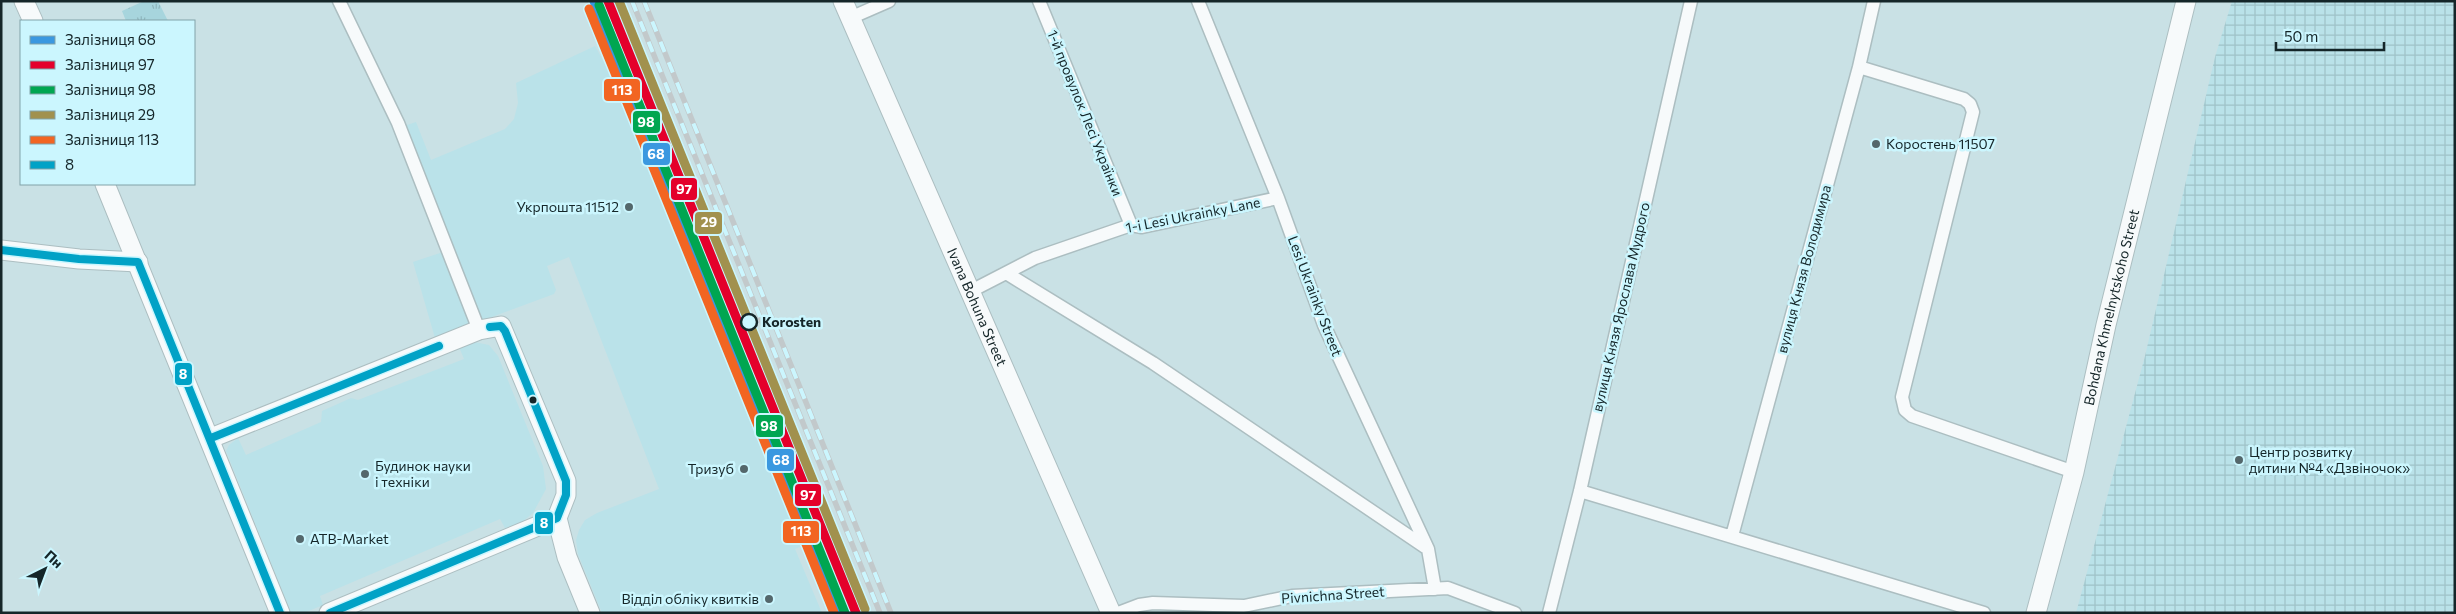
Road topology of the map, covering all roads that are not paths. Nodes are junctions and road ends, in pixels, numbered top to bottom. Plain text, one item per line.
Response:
1 (24, 1) edge
2 (339, 1) edge
3 (889, 1) edge
4 (1039, 1) edge
5 (1198, 1) edge
6 (1691, 1) edge
7 (1874, 1) edge
8 (2186, 1) edge
9 (846, 10) edge
10 (33, 20) edge
11 (1859, 67) junction
12 (105, 185) edge
13 (1278, 198) junction
14 (1130, 225) junction
15 (1, 250) edge
16 (138, 262) junction
17 (1006, 273) junction
18 (972, 291) junction
19 (484, 329) junction
20 (211, 438) junction
21 (2074, 472) junction
22 (1580, 492) junction
23 (557, 518) junction
24 (1732, 536) junction
25 (1428, 549) junction
26 (1435, 589) junction
27 (280, 613) edge
28 (329, 613) edge
29 (590, 613) edge
30 (1112, 613) edge
31 (1118, 613) edge
32 (1515, 613) edge
33 (1549, 613) edge
34 (1984, 613) edge
35 (2036, 613) edge

1 - 10 street
2 - 19 street
3 - 9 street
4 - 14 street, 1-й провулок Лесі Українки
5 - 13 street, Lesi Ukrainky Street
6 - 22 street, вулиця Князя Ярослава Мудрого
7 - 11 street, вулиця Князя Володимира
8 - 21 street, Bohdana Khmelnytskoho Street
9 - 18 street, Ivana Bohuna Street
11 - 21 street
11 - 24 street, вулиця Князя Володимира
12 - 16 street
13 - 14 street, 1-i Lesi Ukrainky Lane
13 - 25 street, Lesi Ukrainky Street
14 - 17 street, 1-i Lesi Ukrainky Lane
15 - 16 street
16 - 20 street
17 - 18 street, 1-i Lesi Ukrainky Lane
17 - 25 street
18 - 30 street, Ivana Bohuna Street
19 - 20 street
19 - 23 street
20 - 27 street
21 - 35 street, Bohdana Khmelnytskoho Street
22 - 24 street
22 - 33 street, вулиця Князя Ярослава Мудрого
23 - 28 street
23 - 29 street
24 - 34 street
25 - 26 street, Lesi Ukrainky Street
26 - 31 street, Pivnichna Street
26 - 32 street, Pivnichna Street

